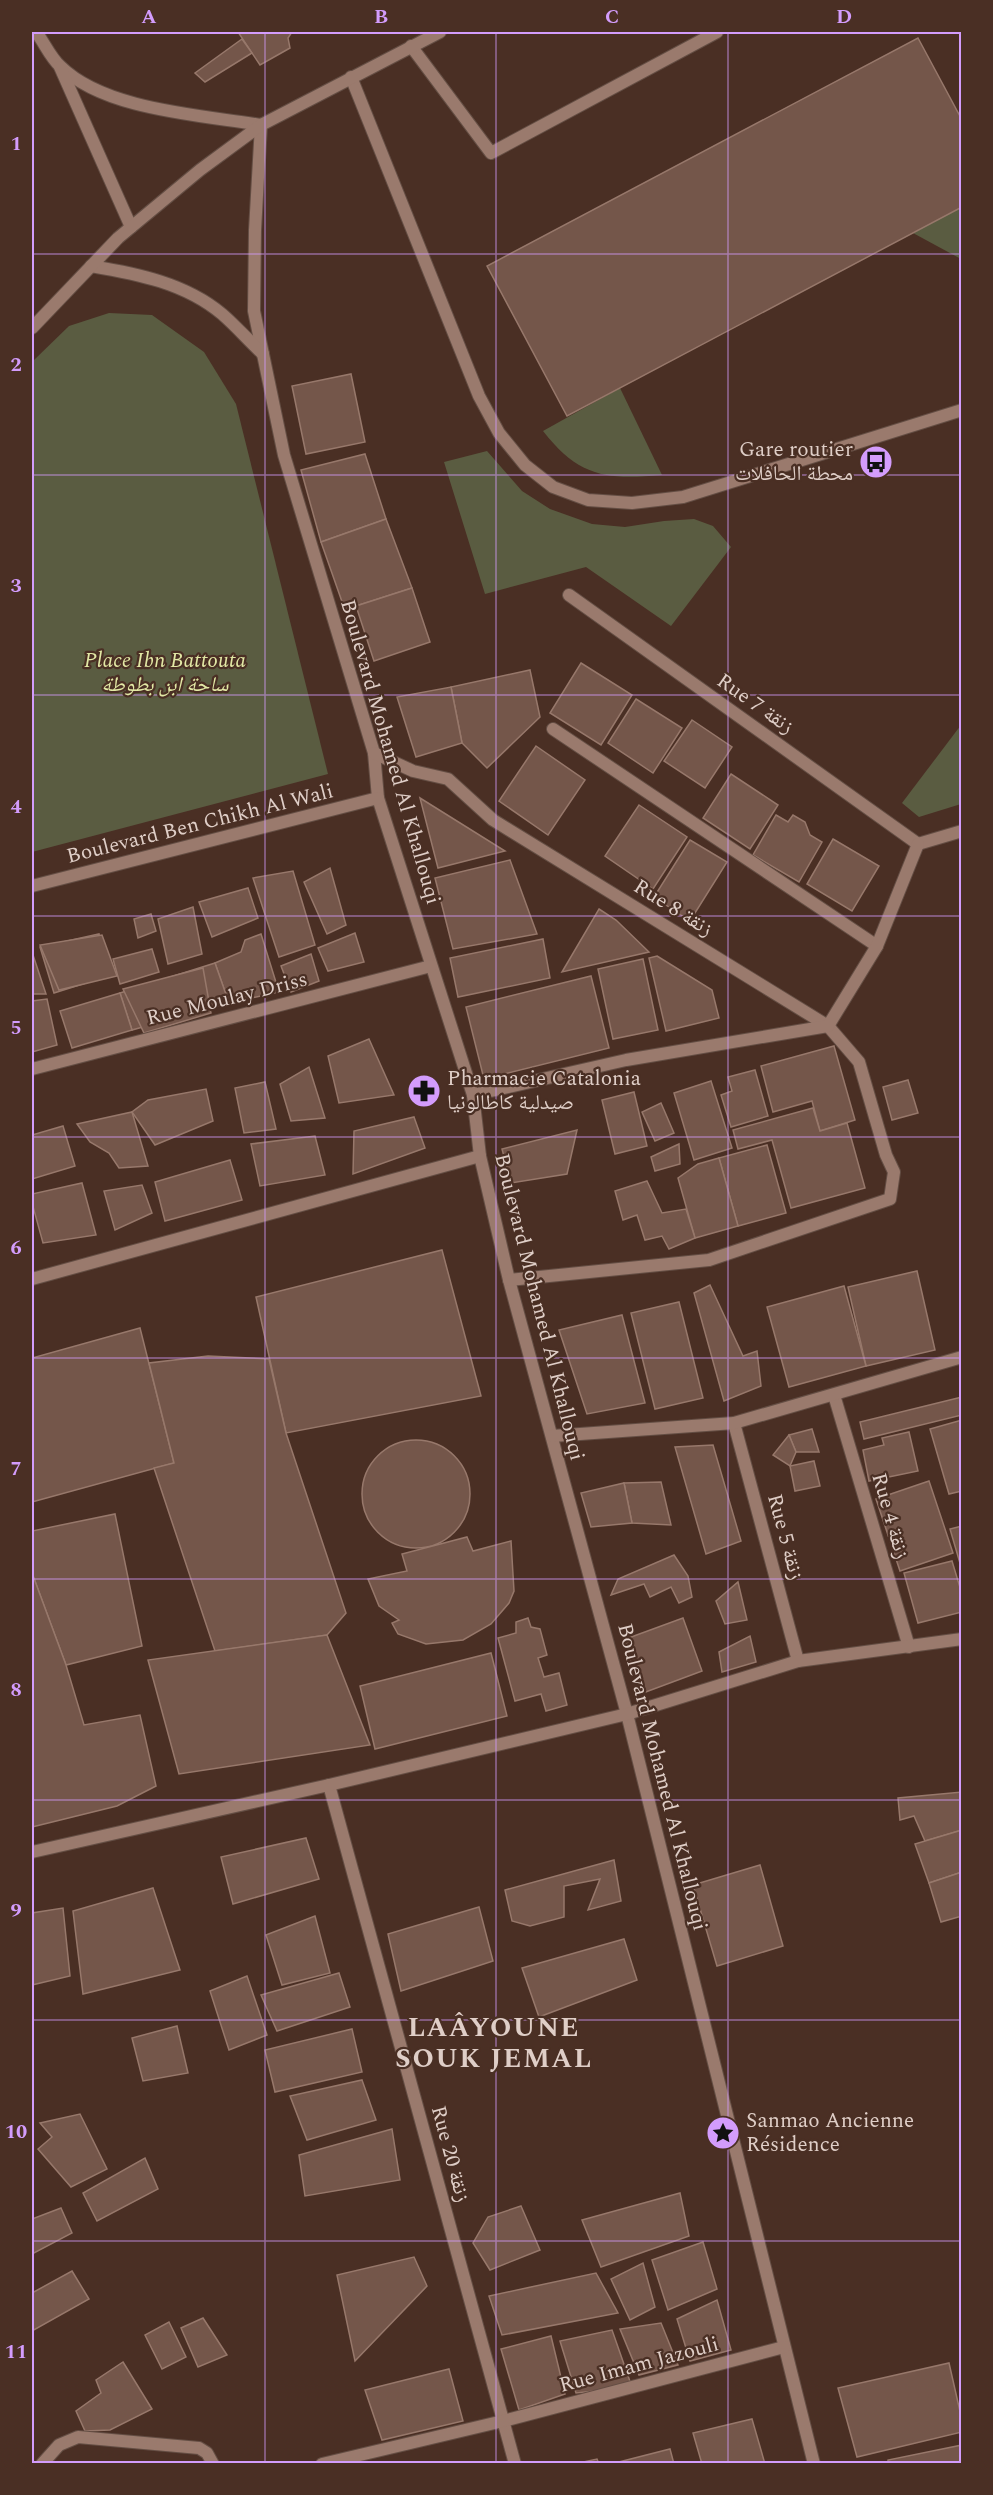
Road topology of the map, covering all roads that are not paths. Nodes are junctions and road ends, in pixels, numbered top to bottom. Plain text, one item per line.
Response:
1 (36, 32) edge
2 (440, 32) edge
3 (717, 32) edge
4 (411, 46) junction
5 (59, 66) junction
6 (351, 76) junction
7 (261, 125) junction
8 (131, 227) junction
9 (91, 266) junction
10 (32, 328) edge
11 (263, 354) junction
12 (962, 410) edge
13 (569, 595) dead end
14 (553, 729) dead end
15 (374, 753) junction
16 (378, 798) junction
17 (962, 831) edge
18 (918, 844) junction
19 (32, 886) edge
20 (877, 946) junction
21 (431, 966) junction
22 (828, 1026) junction
23 (32, 1069) edge
24 (473, 1095) junction
25 (480, 1156) junction
26 (32, 1279) edge
27 (509, 1280) junction
28 (962, 1357) edge
29 (834, 1395) junction
30 (734, 1423) junction
31 (552, 1436) junction
32 (962, 1639) edge
33 (909, 1647) junction
34 (798, 1661) junction
35 (627, 1714) junction
36 (329, 1785) junction
37 (32, 1852) edge
38 (784, 2347) junction
39 (503, 2421) junction
40 (42, 2463) edge
41 (213, 2463) edge
42 (322, 2463) edge
43 (515, 2463) edge
44 (814, 2463) edge

1 - 5 street
2 - 4 street
3 - 4 street
4 - 6 street
5 - 7 street
5 - 8 street
6 - 7 street
6 - 12 street
7 - 8 street
7 - 11 street, Boulevard Mohamed Al Khallouqi
8 - 9 street
9 - 10 street
9 - 11 street
11 - 15 street, Boulevard Mohamed Al Khallouqi
13 - 18 street, Rue 7 زنقة
14 - 20 street
15 - 16 street, Boulevard Mohamed Al Khallouqi
15 - 22 street, Rue 8 زنقة
16 - 19 street, Boulevard Ben Chikh Al Wali
16 - 21 street, Boulevard Mohamed Al Khallouqi
17 - 18 street
18 - 20 street
20 - 22 street
21 - 23 street, Rue Moulay Driss
21 - 24 street, Boulevard Mohamed Al Khallouqi
22 - 24 street
22 - 27 street, Rue 8 زنقة
24 - 25 street, Boulevard Mohamed Al Khallouqi
25 - 26 street
25 - 27 street, Boulevard Mohamed Al Khallouqi
27 - 31 street, Boulevard Mohamed Al Khallouqi
28 - 29 street
29 - 30 street
29 - 33 street, Rue 4 زنقة
30 - 31 street
30 - 34 street, Rue 5 زنقة
31 - 35 street, Boulevard Mohamed Al Khallouqi
32 - 33 street
33 - 34 street
34 - 35 street
35 - 36 street
35 - 38 street, Boulevard Mohamed Al Khallouqi
36 - 37 street
36 - 39 street, Rue 20 زنقة
38 - 39 street, Rue Imam Jazouli
38 - 44 street, Boulevard Mohamed Al Khallouqi
39 - 42 street, Rue Imam Jazouli
39 - 43 street, Rue 20 زنقة
40 - 41 street

